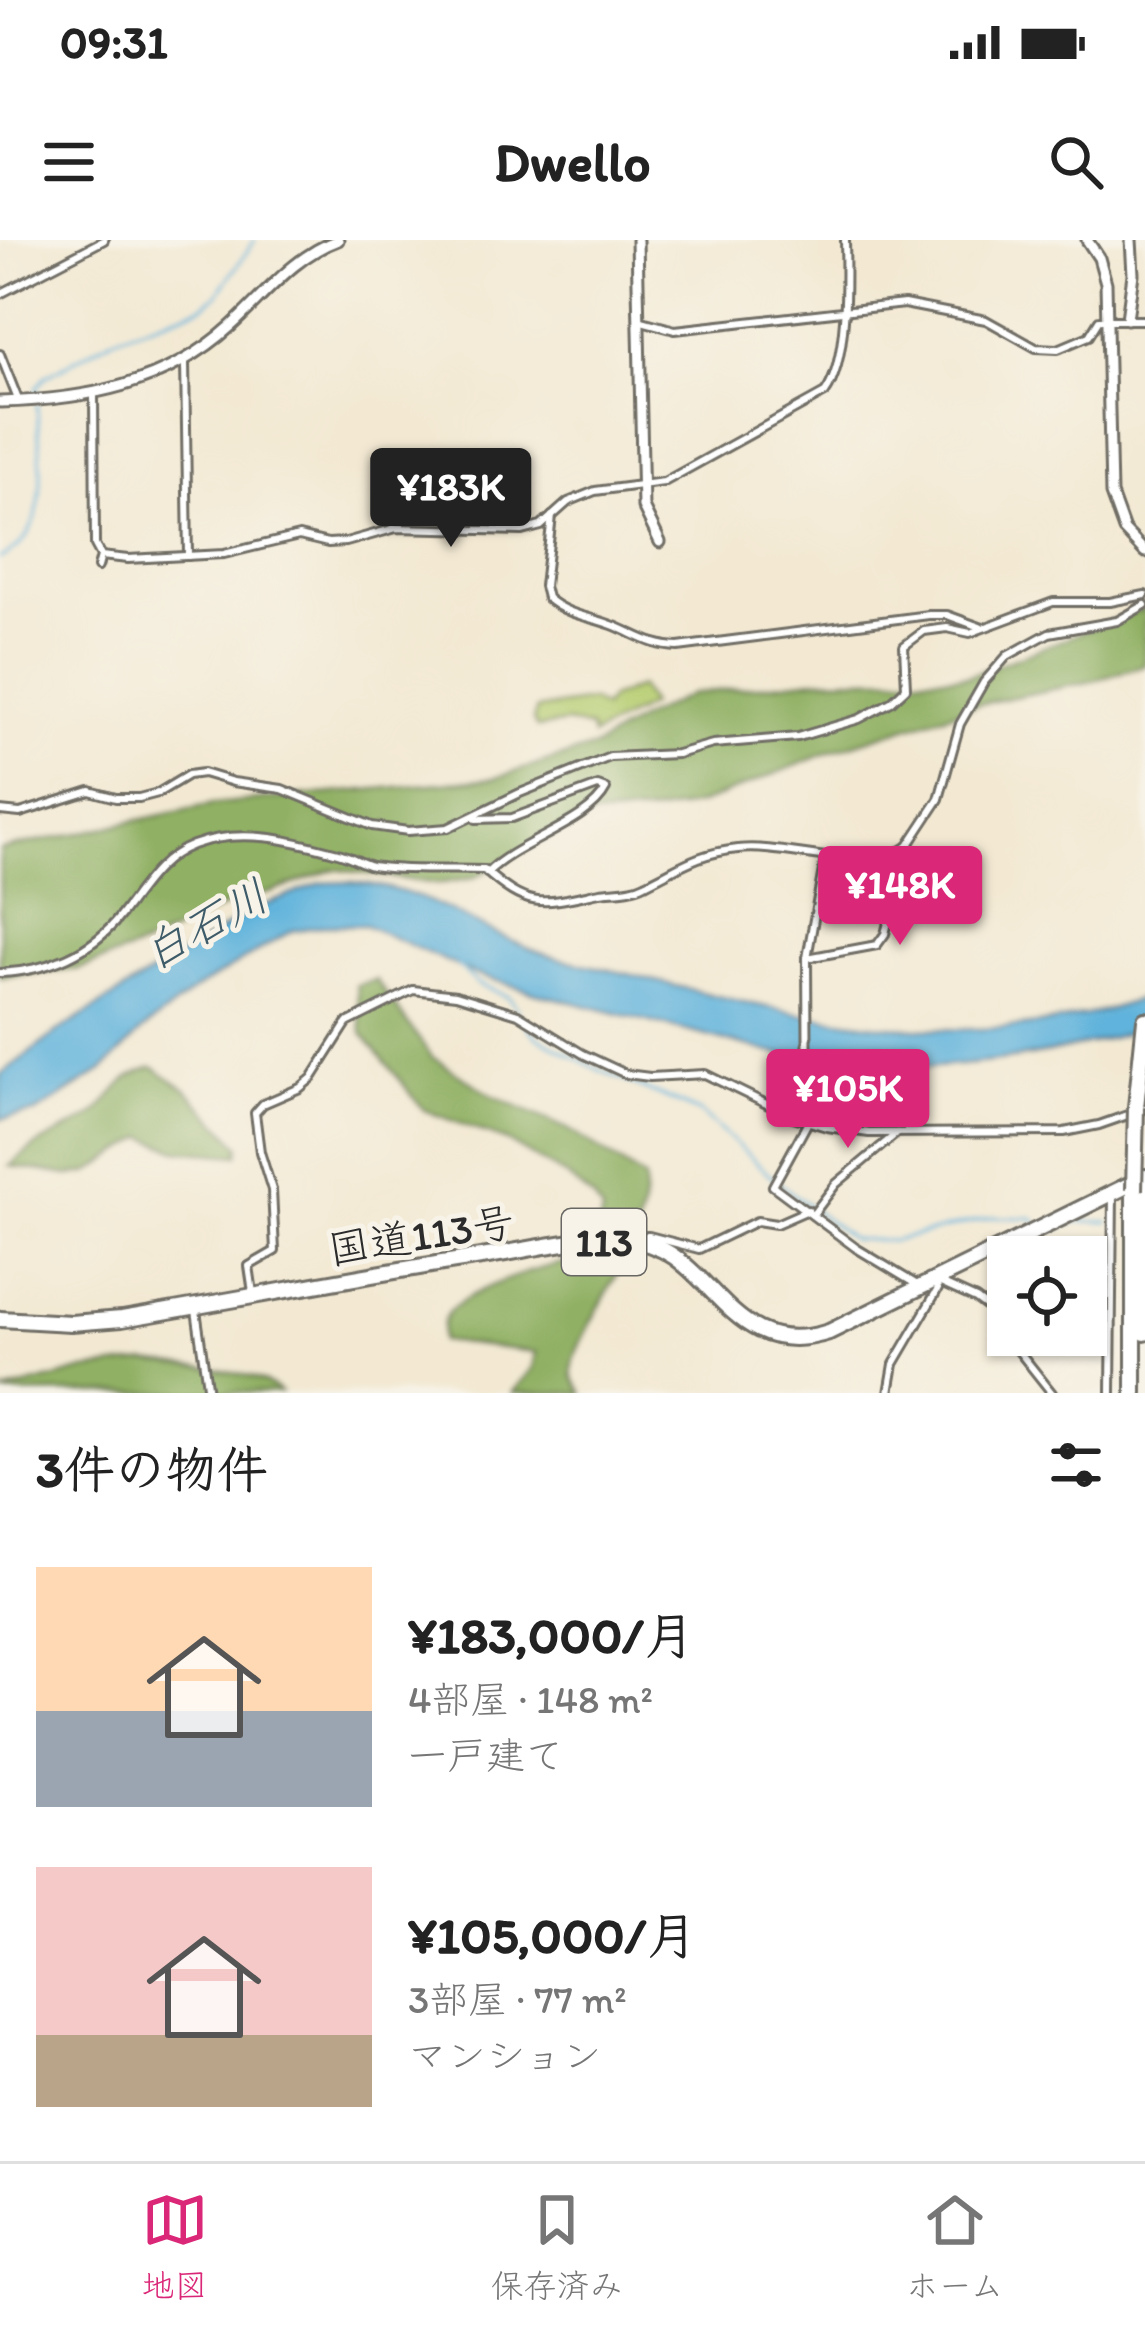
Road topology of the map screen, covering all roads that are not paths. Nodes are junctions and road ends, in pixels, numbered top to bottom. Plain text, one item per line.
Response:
1 (104, 240) edge
2 (338, 240) edge
3 (637, 240) edge
4 (845, 240) edge
5 (1087, 240) edge
6 (1131, 240) edge
7 (0, 293) edge
8 (842, 310) junction
9 (1108, 319) junction
10 (1127, 319) junction
11 (638, 320) junction
12 (1145, 320) edge
13 (0, 354) edge
14 (185, 359) junction
15 (94, 395) junction
16 (31, 401) junction
17 (0, 402) edge
18 (642, 488) junction
19 (552, 516) junction
20 (660, 542) dead end
21 (1145, 552) edge
22 (101, 556) junction
23 (188, 556) junction
24 (98, 567) dead end
25 (1145, 595) edge
26 (1145, 605) edge
27 (983, 628) junction
28 (0, 812) edge
29 (473, 819) junction
30 (908, 846) junction
31 (826, 858) junction
32 (488, 873) junction
33 (807, 958) junction
34 (0, 973) edge
35 (1145, 1020) edge
36 (1145, 1109) edge
37 (808, 1122) junction
38 (1145, 1132) edge
39 (897, 1133) junction
40 (1141, 1184) edge
41 (1113, 1193) junction
42 (813, 1211) junction
43 (626, 1240) junction
44 (928, 1284) junction
45 (254, 1297) junction
46 (196, 1307) junction
47 (0, 1319) edge
48 (1145, 1333) edge
49 (208, 1393) edge
50 (889, 1393) edge
51 (1052, 1393) edge
52 (1111, 1393) edge
53 (1134, 1393) edge

1 - 7 street
2 - 14 main road
3 - 11 main road
4 - 8 street
5 - 9 main road
6 - 10 main road
8 - 9 street
8 - 11 street
8 - 18 street
9 - 10 street
9 - 21 main road
10 - 12 street
11 - 18 main road
13 - 16 street
14 - 15 main road
14 - 23 street
15 - 16 main road
15 - 22 street
16 - 17 main road
18 - 19 street
18 - 20 main road
19 - 23 street
19 - 27 street
22 - 23 street
22 - 24 street
25 - 27 street
26 - 30 street
27 - 29 street
28 - 29 street
29 - 32 street
30 - 31 street
30 - 33 street
31 - 32 street
31 - 33 street
32 - 34 street
33 - 37 street
35 - 40 highway, bridge
36 - 39 street
37 - 39 street
37 - 42 street
37 - 45 street
38 - 40 highway
39 - 42 street
40 - 41 highway, 113
40 - 48 highway
40 - 53 highway
41 - 44 highway, 113
41 - 52 street
42 - 43 street
42 - 44 street
43 - 44 highway, 113
43 - 45 highway, 国道113号 / 113
44 - 50 street
44 - 51 street
45 - 46 highway, 国道113号 / 113
46 - 47 highway, 国道113号 / 113
46 - 49 street

